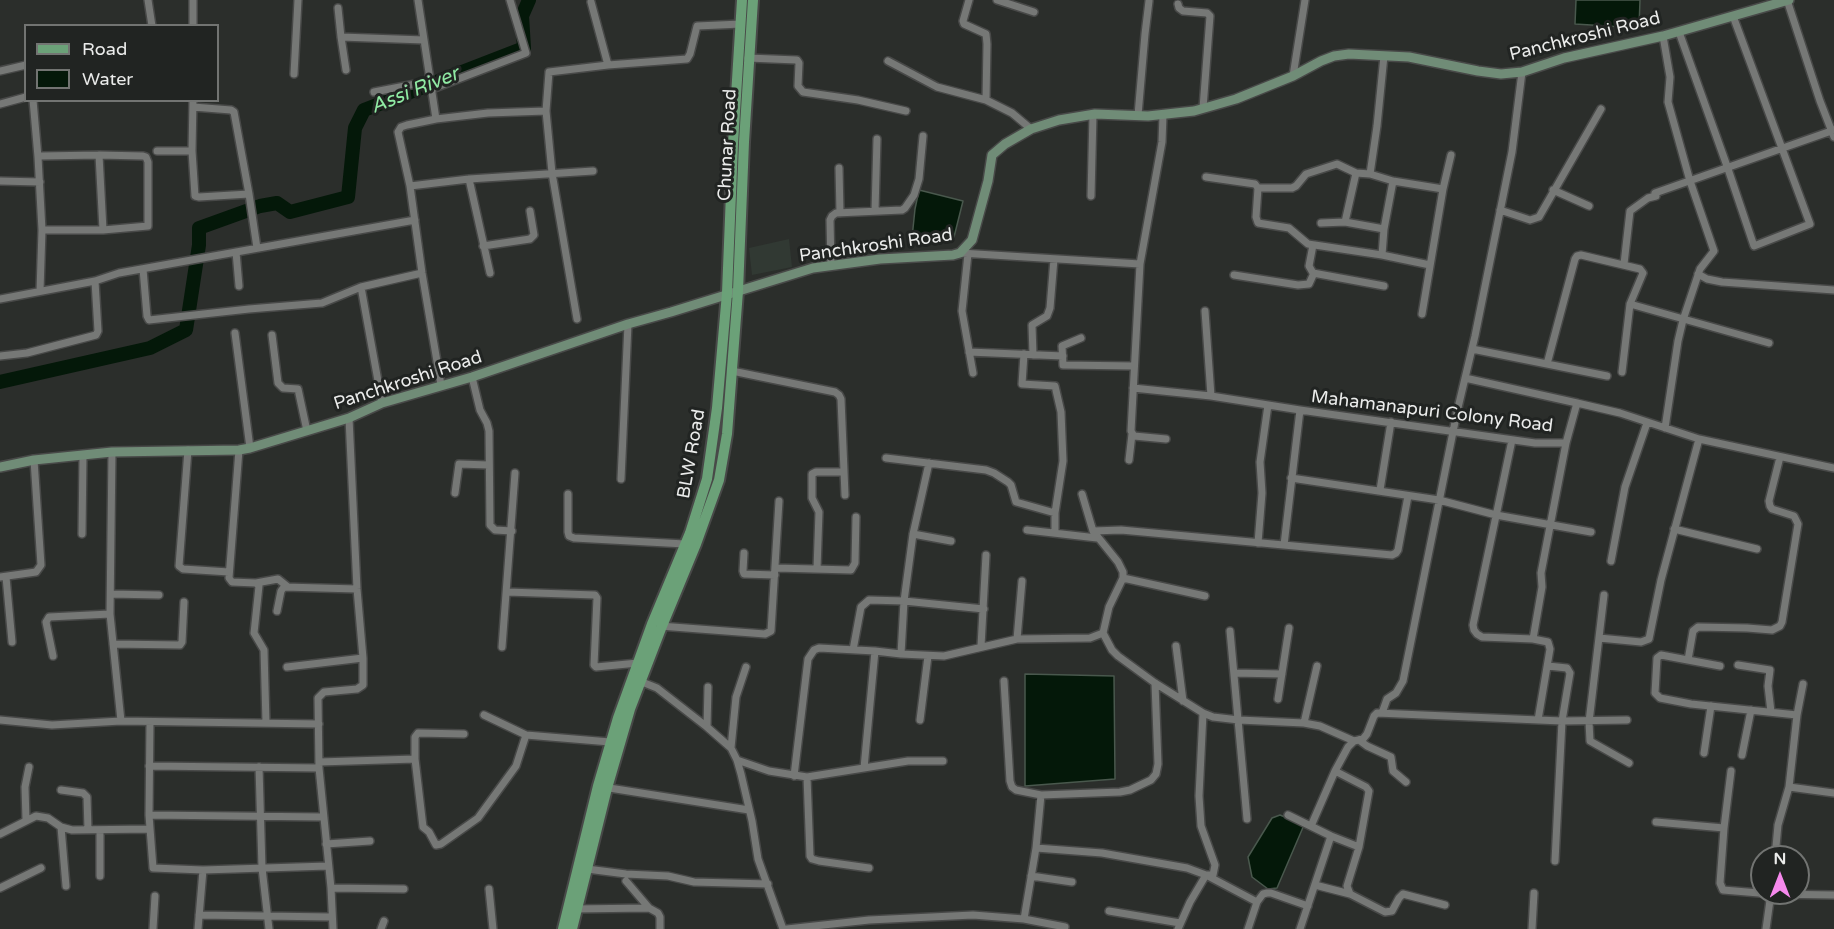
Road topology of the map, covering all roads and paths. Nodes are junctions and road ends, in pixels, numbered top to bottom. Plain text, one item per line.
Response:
1 (148, 0) edge
2 (193, 0) edge
3 (298, 0) edge
4 (418, 0) edge
5 (510, 0) edge
6 (742, 0) edge
7 (753, 0) edge
8 (969, 0) edge
9 (997, 0) edge
10 (1305, 0) edge
11 (1788, 0) edge
12 (1149, 1) edge
13 (591, 2) dead end
14 (1178, 4) dead end
15 (338, 8) dead end
16 (1034, 12) dead end
17 (1733, 16) junction
18 (152, 24) edge
19 (193, 24) edge
20 (741, 24) junction
21 (1679, 32) junction
22 (1663, 36) junction
23 (341, 37) junction
24 (424, 40) junction
25 (1384, 56) junction
26 (745, 58) junction
27 (888, 61) dead end
28 (24, 65) edge
29 (608, 65) junction
30 (346, 70) dead end
31 (0, 71) edge
32 (1522, 72) junction
33 (294, 74) dead end
34 (1293, 76) junction
35 (430, 81) junction
36 (432, 89) junction
37 (374, 92) dead end
38 (24, 98) edge
39 (986, 100) junction
40 (33, 102) edge
41 (0, 104) edge
42 (193, 104) edge
43 (1203, 108) junction
44 (1601, 109) dead end
45 (546, 111) junction
46 (906, 111) dead end
47 (1093, 114) junction
48 (1138, 115) junction
49 (1163, 115) junction
50 (436, 119) junction
51 (1031, 129) junction
52 (1833, 132) edge
53 (923, 136) dead end
54 (877, 140) dead end
55 (1780, 148) junction
56 (157, 150) dead end
57 (192, 151) junction
58 (99, 155) junction
59 (1451, 155) dead end
60 (38, 157) junction
61 (1727, 166) junction
62 (839, 168) dead end
63 (593, 171) dead end
64 (1356, 172) junction
65 (552, 173) junction
66 (1370, 174) junction
67 (1206, 177) dead end
68 (469, 179) junction
69 (0, 181) edge
70 (1393, 181) junction
71 (1690, 181) junction
72 (40, 182) junction
73 (410, 186) junction
74 (1258, 188) junction
75 (1443, 189) junction
76 (1553, 190) junction
77 (249, 194) junction
78 (1091, 196) dead end
79 (1589, 206) dead end
80 (1500, 210) junction
81 (530, 211) dead end
82 (875, 212) junction
83 (840, 213) junction
84 (415, 220) junction
85 (1345, 222) junction
86 (1321, 223) dead end
87 (1384, 229) junction
88 (42, 230) junction
89 (103, 230) junction
90 (1313, 245) junction
91 (483, 246) junction
92 (257, 248) junction
93 (236, 252) junction
94 (964, 253) junction
95 (1382, 255) junction
96 (1054, 259) junction
97 (1140, 264) junction
98 (1624, 264) junction
99 (831, 265) junction
100 (1430, 265) junction
101 (143, 269) junction
102 (422, 273) junction
103 (489, 273) dead end
104 (1314, 273) junction
105 (1698, 274) junction
106 (1234, 275) dead end
107 (95, 281) junction
108 (239, 286) dead end
109 (1384, 286) dead end
110 (361, 287) junction
111 (1834, 290) edge
112 (40, 291) junction
113 (733, 292) junction
114 (0, 299) edge
115 (1630, 304) junction
116 (1204, 311) dead end
117 (1422, 314) dead end
118 (577, 319) dead end
119 (1683, 320) junction
120 (628, 324) junction
121 (235, 333) dead end
122 (272, 335) dead end
123 (1081, 338) dead end
124 (1769, 344) dead end
125 (1472, 349) junction
126 (969, 352) junction
127 (1024, 354) junction
128 (1033, 355) junction
129 (0, 356) edge
130 (1063, 356) junction
131 (1547, 364) junction
132 (1134, 366) junction
133 (732, 371) junction
134 (1622, 372) dead end
135 (973, 373) dead end
136 (1607, 376) dead end
137 (472, 377) junction
138 (1465, 378) junction
139 (441, 385) junction
140 (1133, 388) junction
141 (1211, 396) junction
142 (382, 403) junction
143 (1577, 403) junction
144 (1268, 405) junction
145 (1300, 411) junction
146 (349, 418) junction
147 (1391, 422) junction
148 (1647, 423) junction
149 (1665, 428) junction
150 (307, 431) junction
151 (1454, 431) junction
152 (1132, 434) junction
153 (1166, 439) dead end
154 (1699, 439) junction
155 (1512, 440) junction
156 (1566, 442) junction
157 (250, 448) junction
158 (188, 450) junction
159 (239, 450) junction
160 (112, 452) junction
161 (83, 455) junction
162 (1780, 457) junction
163 (886, 458) dead end
164 (34, 460) junction
165 (1129, 460) dead end
166 (929, 463) junction
167 (489, 465) junction
168 (0, 467) edge
169 (1834, 468) edge
170 (844, 472) junction
171 (515, 473) dead end
172 (1291, 478) junction
173 (621, 479) dead end
174 (1380, 490) junction
175 (455, 493) dead end
176 (568, 494) dead end
177 (1082, 494) dead end
178 (845, 495) dead end
179 (1407, 496) junction
180 (1439, 500) junction
181 (779, 501) dead end
182 (1055, 513) junction
183 (1496, 515) junction
184 (856, 517) dead end
185 (1550, 524) junction
186 (1674, 529) junction
187 (1028, 530) dead end
188 (512, 531) junction
189 (1591, 532) dead end
190 (82, 534) dead end
191 (913, 534) junction
192 (1055, 534) junction
193 (1095, 535) junction
194 (951, 541) dead end
195 (1258, 543) junction
196 (686, 544) junction
197 (1284, 545) junction
198 (1757, 549) dead end
199 (744, 553) dead end
200 (986, 555) dead end
201 (1611, 561) dead end
202 (817, 569) junction
203 (229, 572) junction
204 (776, 572) junction
205 (3, 577) edge
206 (1122, 578) junction
207 (1022, 581) dead end
208 (256, 583) junction
209 (288, 587) junction
210 (357, 589) junction
211 (507, 592) junction
212 (111, 594) junction
213 (159, 595) dead end
214 (1604, 595) dead end
215 (1205, 596) dead end
216 (904, 601) junction
217 (184, 602) dead end
218 (0, 608) edge
219 (10, 608) junction
220 (984, 609) junction
221 (277, 611) dead end
222 (110, 614) junction
223 (657, 625) junction
224 (1289, 628) dead end
225 (1230, 631) dead end
226 (1103, 633) junction
227 (1599, 638) junction
228 (1017, 639) junction
229 (1533, 639) junction
230 (12, 642) dead end
231 (113, 644) junction
232 (981, 646) junction
233 (1176, 646) dead end
234 (502, 647) dead end
235 (853, 650) junction
236 (875, 651) junction
237 (901, 654) junction
238 (53, 656) dead end
239 (928, 656) junction
240 (363, 658) junction
241 (1688, 660) junction
242 (638, 663) junction
243 (1738, 665) dead end
244 (287, 666) dead end
245 (1317, 666) dead end
246 (1548, 666) junction
247 (1720, 666) dead end
248 (746, 667) dead end
249 (1234, 673) junction
250 (1282, 674) junction
251 (636, 679) junction
252 (1004, 681) dead end
253 (1155, 683) junction
254 (1803, 684) dead end
255 (708, 687) dead end
256 (1278, 699) dead end
257 (1183, 701) junction
258 (1711, 706) junction
259 (1750, 710) junction
260 (1771, 712) junction
261 (1203, 713) junction
262 (1382, 713) junction
263 (484, 715) dead end
264 (1797, 715) junction
265 (0, 720) edge
266 (920, 720) dead end
267 (1239, 720) junction
268 (1538, 720) junction
269 (1627, 720) dead end
270 (121, 721) junction
271 (1562, 721) junction
272 (150, 722) junction
273 (1589, 722) junction
274 (266, 723) junction
275 (1304, 723) junction
276 (319, 724) junction
277 (707, 727) junction
278 (464, 734) dead end
279 (526, 735) junction
280 (1357, 740) junction
281 (610, 742) junction
282 (731, 748) junction
283 (1704, 753) dead end
284 (1742, 755) dead end
285 (415, 759) junction
286 (737, 760) junction
287 (943, 761) dead end
288 (1629, 763) dead end
289 (319, 765) junction
290 (149, 766) junction
291 (29, 767) dead end
292 (259, 767) junction
293 (864, 768) junction
294 (1335, 771) junction
295 (1731, 771) dead end
296 (794, 776) junction
297 (807, 777) junction
298 (1406, 782) dead end
299 (602, 787) junction
300 (1789, 787) junction
301 (61, 790) dead end
302 (1834, 793) edge
303 (1041, 795) junction
304 (749, 810) junction
305 (1288, 814) dead end
306 (149, 815) junction
307 (262, 817) junction
308 (323, 817) junction
309 (1247, 819) dead end
310 (26, 820) junction
311 (1656, 822) dead end
312 (1311, 826) junction
313 (62, 827) junction
314 (1724, 828) junction
315 (88, 830) junction
316 (100, 830) junction
317 (150, 830) junction
318 (0, 834) edge
319 (1331, 836) junction
320 (370, 841) dead end
321 (326, 844) junction
322 (1776, 845) edge
323 (1359, 847) junction
324 (1036, 848) junction
325 (1555, 861) dead end
326 (328, 866) junction
327 (41, 868) dead end
328 (262, 868) junction
329 (869, 868) dead end
330 (587, 869) junction
331 (203, 870) junction
332 (1206, 875) junction
333 (100, 876) dead end
334 (1031, 876) junction
335 (626, 881) dead end
336 (1072, 882) dead end
337 (768, 884) junction
338 (1315, 885) junction
339 (66, 886) dead end
340 (0, 888) edge
341 (331, 888) junction
342 (404, 889) dead end
343 (489, 889) dead end
344 (1750, 892) edge
345 (1534, 893) dead end
346 (1350, 894) junction
347 (1810, 894) edge
348 (1834, 895) edge
349 (155, 896) dead end
350 (1257, 902) junction
351 (1445, 905) dead end
352 (1769, 905) edge
353 (1308, 906) junction
354 (649, 908) junction
355 (573, 909) junction
356 (1109, 911) dead end
357 (199, 915) junction
358 (269, 916) junction
359 (331, 917) junction
360 (1024, 920) junction
361 (1179, 926) edge
362 (1065, 927) dead end
363 (153, 929) edge
364 (198, 929) edge
365 (269, 929) edge
366 (333, 929) edge
367 (493, 929) edge
368 (563, 929) edge
369 (572, 929) edge
370 (660, 929) edge
371 (785, 929) edge
372 (1248, 929) edge
373 (1300, 929) edge
374 (1532, 929) edge
375 (1766, 929) edge

1 - 18 street
2 - 19 street
3 - 33 street
4 - 24 street
5 - 36 street
6 - 20 main road, BLW Road
7 - 26 main road
8 - 39 street
9 - 16 street
10 - 34 street
11 - 17 street, Panchkroshi Road
11 - 52 street
12 - 48 street
13 - 29 street
14 - 43 street
15 - 23 street
17 - 21 street, Panchkroshi Road
17 - 55 street
20 - 26 main road, BLW Road
20 - 29 street
21 - 22 street, Panchkroshi Road
21 - 61 street
22 - 32 street, Panchkroshi Road
22 - 71 street
23 - 24 street
23 - 30 street
24 - 35 street
25 - 32 street, Panchkroshi Road
25 - 34 street, Panchkroshi Road
25 - 66 street
26 - 46 street
26 - 113 main road, BLW Road
27 - 39 street
28 - 31 street
29 - 45 street
32 - 80 street
34 - 43 street, Panchkroshi Road
35 - 36 street
35 - 37 street
36 - 50 street
38 - 41 street
39 - 51 street
40 - 60 street
42 - 57 street
42 - 77 street
43 - 49 street, Panchkroshi Road
44 - 76 street
45 - 50 street
45 - 65 street
47 - 48 street, Panchkroshi Road
47 - 51 street, Panchkroshi Road
47 - 78 street
48 - 49 street, Panchkroshi Road
49 - 97 street
50 - 73 street
51 - 94 street, Panchkroshi Road
52 - 55 street
53 - 82 street
54 - 82 street
55 - 61 street
55 - 61 street
56 - 57 street
57 - 77 street
58 - 60 street
58 - 89 street
58 - 89 street
59 - 75 street
60 - 72 street
61 - 71 street
62 - 83 street
63 - 65 street
64 - 66 street
64 - 74 street
64 - 85 street
65 - 68 street
65 - 118 street
66 - 70 street
67 - 74 street
68 - 73 street
68 - 91 street
69 - 72 street
70 - 75 street
70 - 87 street
71 - 98 street
71 - 105 street
72 - 88 street
73 - 84 street
74 - 90 street
75 - 100 street
76 - 79 street
76 - 80 street
77 - 92 street
80 - 125 street
81 - 91 street
82 - 83 street
83 - 99 street
84 - 92 street
84 - 102 street
85 - 86 street
85 - 87 street
87 - 95 street
88 - 89 street
88 - 112 street
90 - 95 street
90 - 104 street
91 - 103 street
92 - 93 street
93 - 101 street
93 - 108 street
94 - 96 street
94 - 99 street, Panchkroshi Road
94 - 126 street
95 - 100 street
96 - 97 street
96 - 128 street
97 - 132 street
98 - 115 street
98 - 131 street
99 - 113 street, Panchkroshi Road
100 - 117 street
101 - 107 street
101 - 110 street
102 - 110 street
102 - 139 street
104 - 106 street
104 - 109 street
105 - 111 street
105 - 119 street
107 - 112 street
107 - 129 street
110 - 142 street
112 - 114 street
113 - 120 street, Panchkroshi Road
113 - 133 main road
113 - 196 main road, BLW Road
115 - 119 street
115 - 134 street
116 - 141 street
119 - 124 street
119 - 149 street
120 - 137 street, Panchkroshi Road
120 - 173 street
121 - 157 street
122 - 150 street
123 - 130 street
125 - 131 street
125 - 138 street
126 - 127 street
126 - 135 street
127 - 128 street
127 - 182 street
128 - 130 street
130 - 132 street
131 - 136 street
132 - 140 street
133 - 170 street
133 - 223 main road
137 - 139 street, Panchkroshi Road
137 - 167 street
138 - 143 street
138 - 151 street
139 - 142 street, Panchkroshi Road
140 - 141 street, Mahamanapuri Colony Road
140 - 152 street
141 - 144 street, Mahamanapuri Colony Road
142 - 146 street, Panchkroshi Road
143 - 148 street, Mahamanapuri Colony Road
143 - 156 street, Mahamanapuri Colony Road
144 - 145 street, Mahamanapuri Colony Road
144 - 195 street
145 - 147 street, Mahamanapuri Colony Road
145 - 172 street
146 - 150 street, Panchkroshi Road
146 - 210 street
147 - 151 street, Mahamanapuri Colony Road
147 - 174 street
148 - 149 street, Mahamanapuri Colony Road
148 - 201 street
149 - 154 street, Mahamanapuri Colony Road
150 - 157 street, Panchkroshi Road
151 - 155 street, Mahamanapuri Colony Road
151 - 180 street
152 - 153 street
152 - 165 street
154 - 162 street, Mahamanapuri Colony Road
154 - 186 street
155 - 156 street, Mahamanapuri Colony Road
155 - 183 street
156 - 185 street
157 - 159 street, Panchkroshi Road
158 - 159 street, Panchkroshi Road
158 - 160 street, Panchkroshi Road
158 - 203 street
159 - 203 street
160 - 161 street, Panchkroshi Road
160 - 212 street
161 - 164 street, Panchkroshi Road
161 - 190 street
162 - 169 street, Mahamanapuri Colony Road
162 - 241 street
163 - 166 street
164 - 168 street, Panchkroshi Road
164 - 205 street
166 - 182 street
166 - 191 street
167 - 175 street
167 - 188 street
170 - 178 street
170 - 202 street
171 - 188 street
172 - 174 street
172 - 197 street
174 - 179 street
176 - 196 street
177 - 193 street
179 - 180 street
179 - 197 street
180 - 183 street
180 - 262 street
181 - 204 street
182 - 192 street
183 - 185 street
183 - 229 street
184 - 202 street
185 - 189 street
185 - 229 street
186 - 198 street
186 - 227 street
187 - 192 street
188 - 211 street
191 - 194 street
191 - 216 street
192 - 193 street
193 - 195 street
193 - 206 street
195 - 197 street
196 - 223 main road, BLW Road
199 - 204 street
200 - 220 street
202 - 204 street
203 - 208 street
204 - 223 street
205 - 219 street
206 - 215 street
206 - 226 street
207 - 228 street
208 - 209 street
208 - 274 street
209 - 210 street
209 - 221 street
210 - 240 street
211 - 234 street
211 - 242 street
212 - 213 street
212 - 222 street
214 - 227 street
216 - 220 street
216 - 235 street
216 - 237 street
217 - 231 street
218 - 219 street
219 - 230 street
220 - 232 street
222 - 231 street
222 - 238 street
223 - 242 main road, BLW Road
223 - 251 main road
224 - 250 street
225 - 249 street
226 - 228 street
226 - 253 street
227 - 273 street
228 - 232 street
229 - 246 street
231 - 270 street
232 - 239 street
233 - 257 street
235 - 236 street
235 - 296 street
236 - 237 street
236 - 293 street
237 - 239 street
239 - 266 street
240 - 244 street
240 - 276 street
241 - 247 street
241 - 258 street
242 - 251 main road, BLW Road
243 - 260 street
245 - 275 street
246 - 268 street
246 - 271 street
248 - 282 street
249 - 250 street
249 - 267 street
250 - 256 street
251 - 277 street
251 - 281 main road, BLW Road
251 - 299 main road
252 - 303 street
253 - 257 street
253 - 303 street
254 - 264 street
255 - 277 street
257 - 261 street
258 - 259 street
258 - 283 street
259 - 260 street
259 - 284 street
260 - 264 street
261 - 267 street
261 - 332 street
262 - 268 street
262 - 280 street
263 - 279 street
264 - 300 street
265 - 270 street
267 - 275 street
267 - 309 street
268 - 271 street
269 - 273 street
270 - 272 street
271 - 273 street
271 - 325 street
272 - 274 street
272 - 290 street
273 - 288 street
274 - 276 street
275 - 280 street
276 - 289 street
277 - 282 street
278 - 285 street
279 - 281 street
279 - 285 street
280 - 294 street
280 - 298 street
281 - 299 main road, BLW Road
282 - 286 street
285 - 289 street
286 - 296 street
286 - 304 street
287 - 293 street
289 - 292 street
289 - 308 street
290 - 292 street
290 - 306 street
291 - 310 street
292 - 307 street
293 - 297 street
294 - 312 street
294 - 323 street
295 - 314 street
296 - 297 street
297 - 329 street
299 - 304 street
299 - 330 main road
299 - 355 main road, BLW Road
300 - 302 street
300 - 322 street
301 - 315 street
303 - 324 street
304 - 337 street
305 - 312 street
306 - 307 street
306 - 317 street
307 - 308 street
307 - 328 street
308 - 321 street
310 - 313 street
310 - 318 street
311 - 314 street
312 - 319 street
313 - 315 street
313 - 339 street
314 - 344 street
315 - 316 street
316 - 317 street
316 - 333 street
317 - 331 street
319 - 323 street
319 - 338 street
320 - 321 street
321 - 326 street
323 - 346 street
324 - 332 street
324 - 334 street
326 - 328 street
326 - 341 street
327 - 340 street
328 - 331 street
328 - 358 street
330 - 337 street
330 - 355 main road
331 - 357 street
332 - 350 street
332 - 361 street
334 - 336 street
334 - 360 street
335 - 354 street
337 - 371 street
338 - 346 street
338 - 353 street
341 - 342 street
341 - 359 street
343 - 367 street
345 - 374 street
346 - 351 street
347 - 348 street
349 - 363 street
350 - 353 street
350 - 372 street
352 - 375 street
353 - 373 street
354 - 355 street
354 - 370 street
355 - 368 main road, BLW Road
355 - 369 main road
356 - 361 street
357 - 358 street
357 - 364 street
358 - 359 street
358 - 365 street
359 - 366 street
360 - 362 street
360 - 371 street

